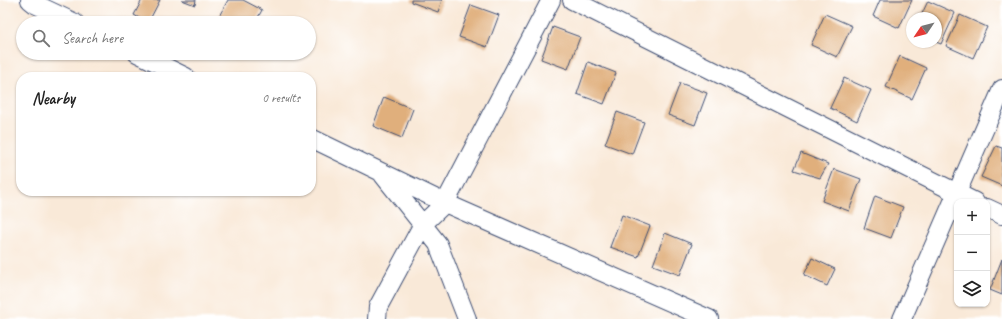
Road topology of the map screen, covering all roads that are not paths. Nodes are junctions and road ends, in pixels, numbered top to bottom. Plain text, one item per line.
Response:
1 (30, 0) edge
2 (551, 0) edge
3 (572, 0) edge
4 (60, 16) edge
5 (151, 60) edge
6 (176, 72) edge
7 (1002, 89) edge
8 (316, 140) edge
9 (380, 171) junction
10 (957, 193) junction
11 (969, 199) edge
12 (445, 202) junction
13 (990, 209) edge
14 (1002, 215) edge
15 (422, 224) junction
16 (377, 319) edge
17 (467, 319) edge
18 (709, 319) edge
19 (902, 319) edge

1 - 4 street
2 - 12 street
3 - 10 street
5 - 6 street
7 - 10 street
8 - 9 street
9 - 12 street
9 - 15 street
10 - 11 street
10 - 19 street
12 - 15 street
12 - 18 street
13 - 14 street
15 - 16 street
15 - 17 street

